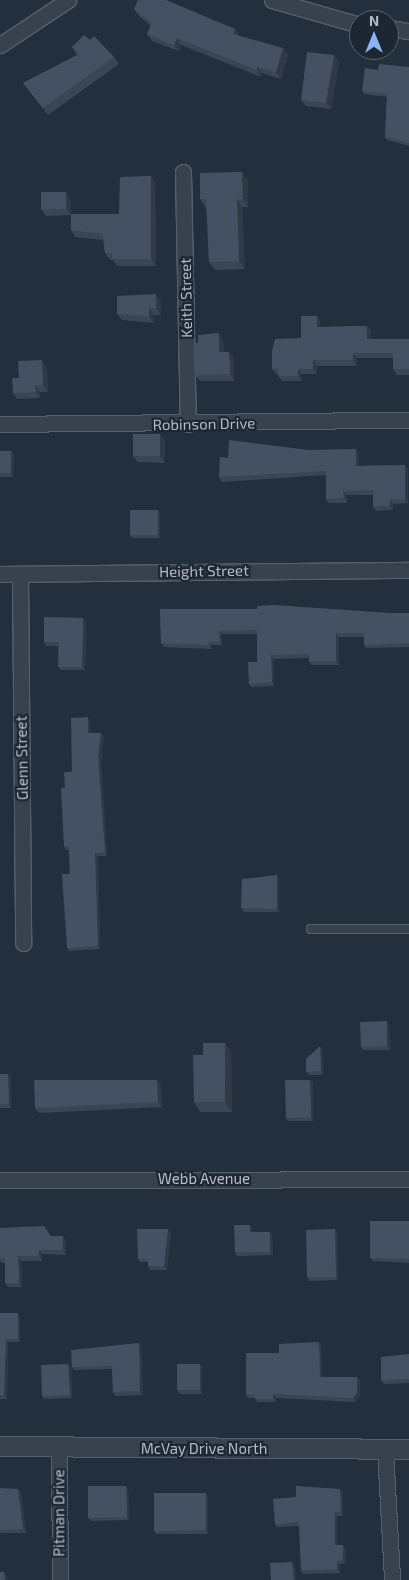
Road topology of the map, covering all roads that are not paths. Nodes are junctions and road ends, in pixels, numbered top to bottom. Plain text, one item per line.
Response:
1 (68, 0) edge
2 (272, 0) edge
3 (349, 21) edge
4 (0, 45) edge
5 (184, 172) dead end
6 (409, 420) edge
7 (0, 424) edge
8 (188, 424) junction
9 (409, 570) edge
10 (0, 574) edge
11 (20, 574) junction
12 (311, 929) dead end
13 (409, 929) edge
14 (23, 943) dead end
15 (409, 1179) edge
16 (0, 1180) edge
17 (0, 1446) edge
18 (59, 1447) junction
19 (385, 1449) junction
20 (409, 1449) edge
21 (60, 1580) edge
22 (392, 1580) edge

1 - 4 street
2 - 3 street
5 - 8 street, Keith Street
6 - 8 street, Robinson Drive
7 - 8 street, Robinson Drive
9 - 11 street, Height Street
10 - 11 street, Height Street
11 - 14 street, Glenn Street
12 - 13 lane
15 - 16 street, Webb Avenue
17 - 18 street, McVay Drive North
18 - 19 street, McVay Drive North
18 - 21 street, Pitman Drive
19 - 20 street, McVay Drive North
19 - 22 street

